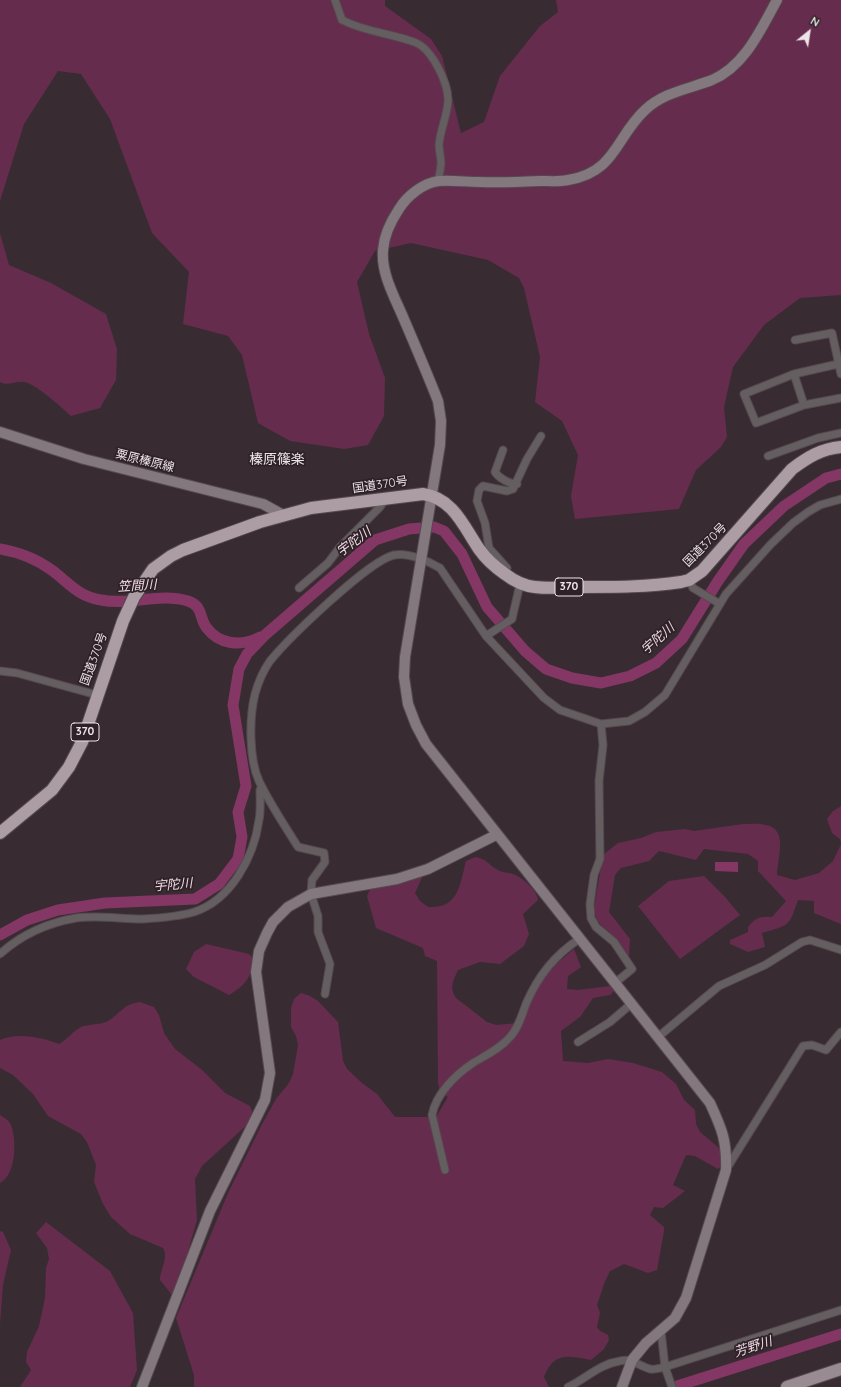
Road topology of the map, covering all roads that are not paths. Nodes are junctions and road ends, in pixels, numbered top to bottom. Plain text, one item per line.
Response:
1 (335, 0) edge
2 (777, 0) edge
3 (438, 181) junction
4 (795, 340) dead end
5 (838, 351) edge
6 (838, 364) junction
7 (794, 374) junction
8 (841, 374) edge
9 (841, 398) edge
10 (804, 405) junction
11 (0, 432) edge
12 (841, 433) edge
13 (541, 436) dead end
14 (841, 447) edge
15 (503, 450) dead end
16 (768, 456) dead end
17 (517, 484) junction
18 (386, 498) junction
19 (841, 499) edge
20 (431, 500) junction
21 (283, 515) junction
22 (421, 557) junction
23 (505, 575) junction
24 (520, 584) junction
25 (692, 584) junction
26 (299, 588) dead end
27 (719, 603) junction
28 (488, 635) junction
29 (0, 671) edge
30 (96, 695) junction
31 (601, 724) junction
32 (262, 786) junction
33 (0, 833) edge
34 (496, 835) junction
35 (311, 894) junction
36 (579, 938) junction
37 (841, 950) edge
38 (0, 954) edge
39 (615, 983) junction
40 (325, 994) dead end
41 (631, 1004) junction
42 (841, 1032) edge
43 (658, 1037) junction
44 (578, 1042) dead end
45 (445, 1170) dead end
46 (726, 1170) junction
47 (841, 1310) edge
48 (661, 1331) junction
49 (632, 1360) junction
50 (841, 1369) edge
51 (666, 1370) junction
52 (623, 1384) edge
53 (142, 1387) edge
54 (568, 1387) edge
55 (672, 1387) edge
56 (787, 1387) edge

1 - 3 street
2 - 3 street
3 - 20 street
4 - 5 street
5 - 6 street
6 - 7 street
6 - 8 street
7 - 10 street
7 - 10 street
9 - 10 street
11 - 21 street, 粟原榛原線
12 - 16 street
13 - 17 street
14 - 25 highway, 国道370号 / 370
15 - 17 street
17 - 23 street
18 - 20 highway, 国道370号 / 370
18 - 21 highway, 国道370号 / 370
18 - 26 street
19 - 27 street
20 - 22 street
20 - 23 highway, 国道370号 / 370
21 - 30 highway, 国道370号 / 370
22 - 28 street
22 - 32 street
22 - 34 street
23 - 24 highway, 国道370号 / 370
24 - 25 highway, 国道370号 / 370
24 - 28 street
25 - 27 street
27 - 31 street
28 - 31 street
29 - 30 street
30 - 33 highway, 国道370号 / 370
31 - 39 street
32 - 35 street
32 - 38 street
34 - 35 street
34 - 36 street
35 - 40 street
35 - 53 street
36 - 39 street
36 - 45 street
37 - 43 street
39 - 41 street
41 - 43 street
41 - 44 street
42 - 46 street
43 - 46 street
46 - 48 street
47 - 51 street
48 - 49 street
48 - 51 street
49 - 51 street
49 - 52 street
49 - 54 street
50 - 56 main road
51 - 55 street

